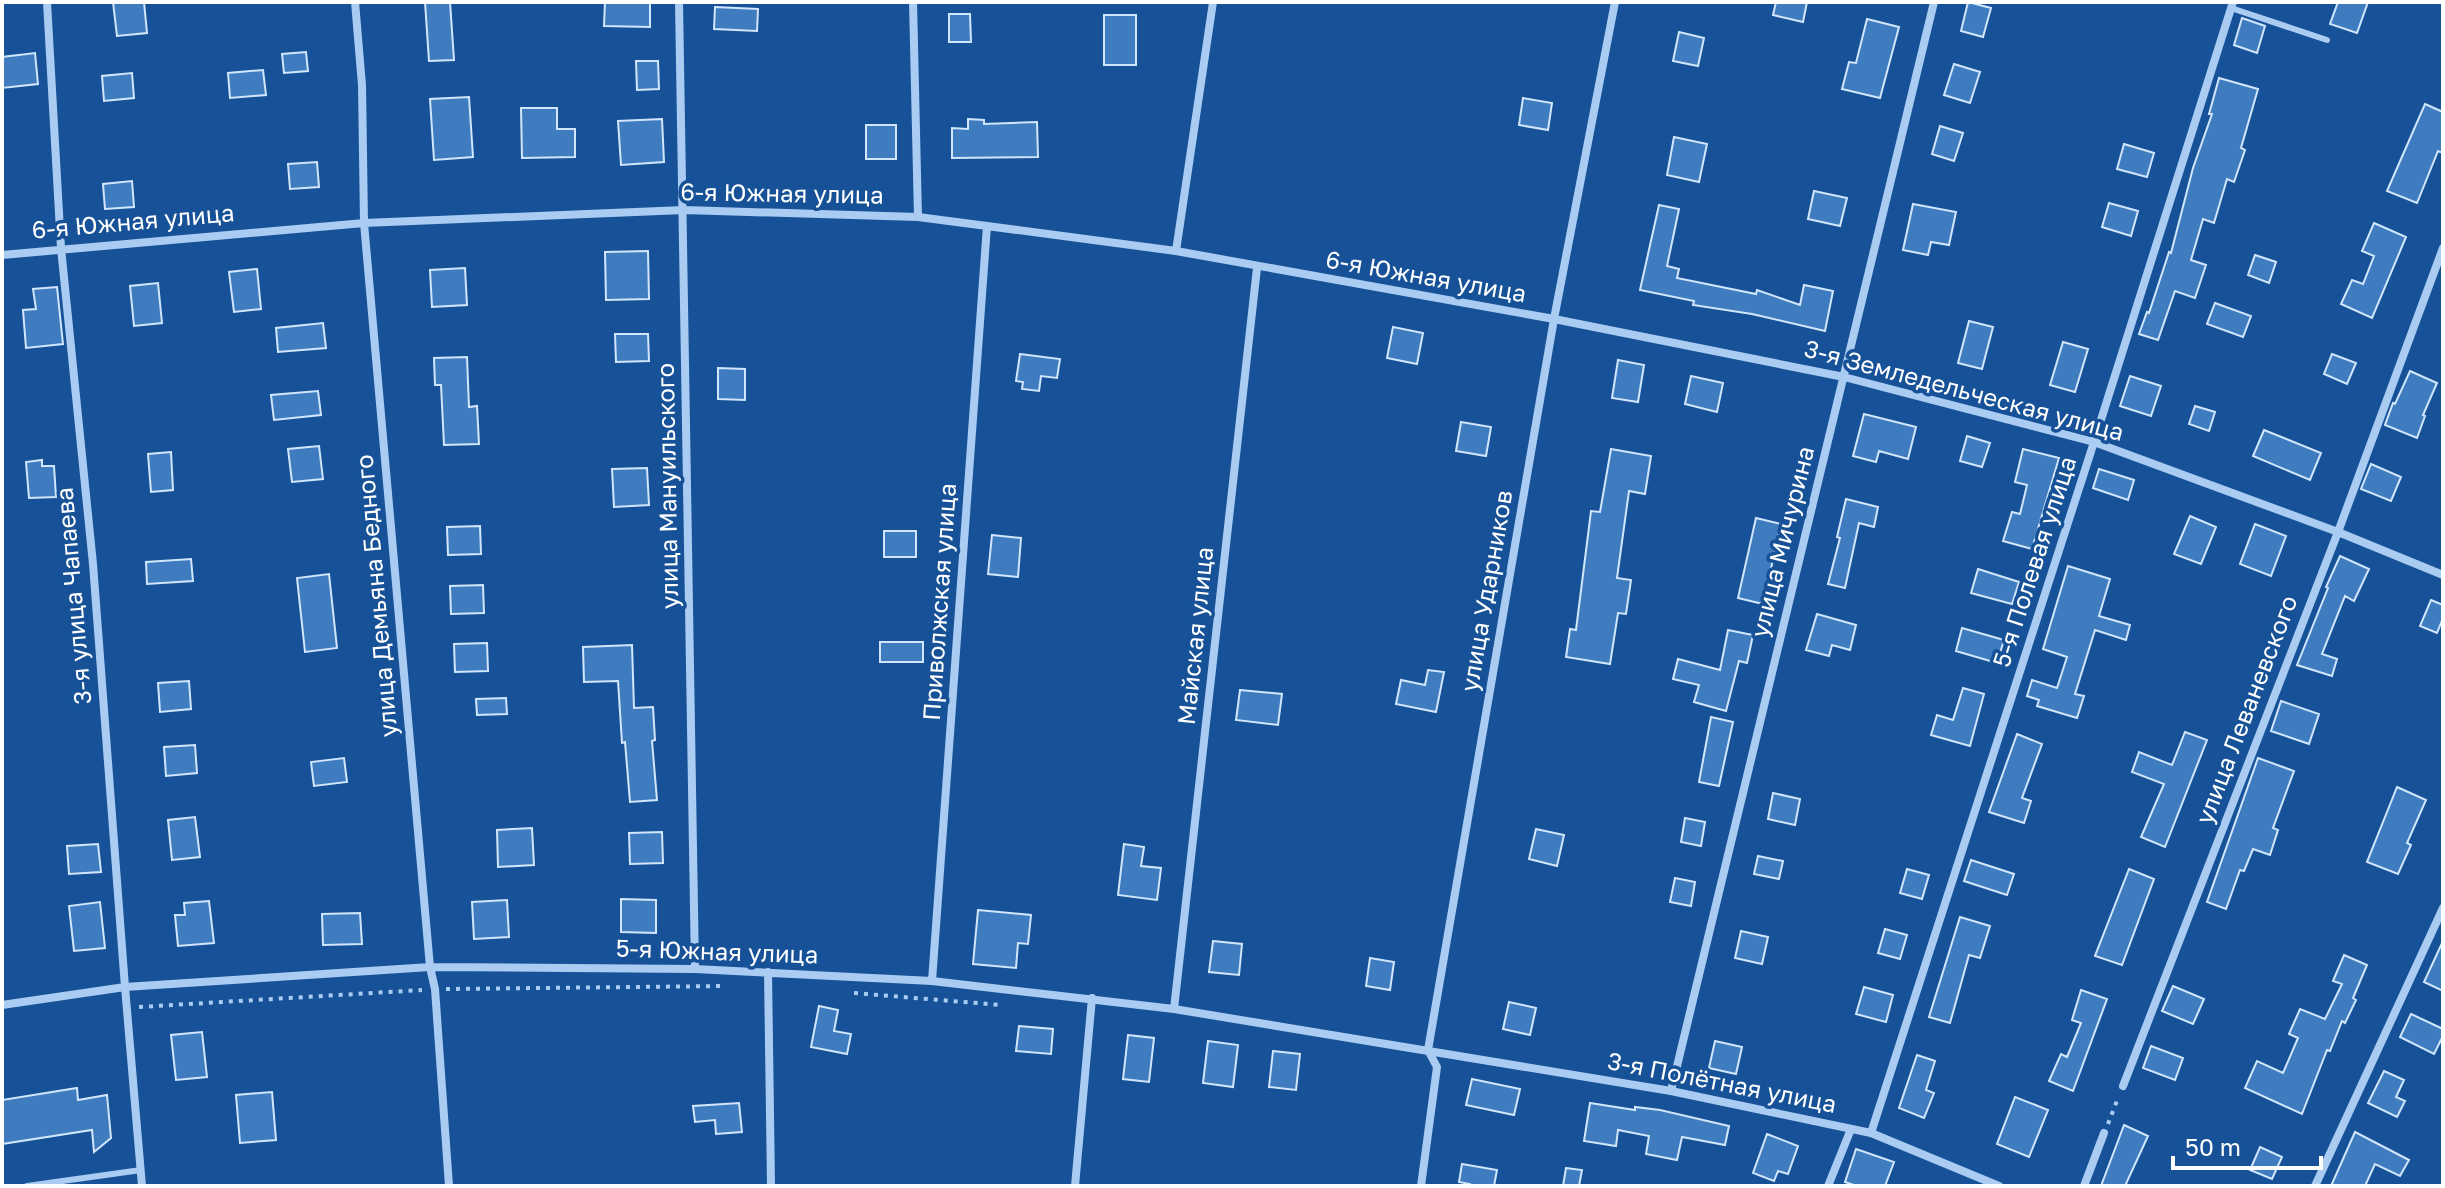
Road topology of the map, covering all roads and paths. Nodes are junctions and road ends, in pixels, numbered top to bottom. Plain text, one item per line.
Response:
1 (47, 2) edge
2 (355, 2) edge
3 (679, 2) edge
4 (913, 2) edge
5 (1213, 2) edge
6 (1615, 2) edge
7 (1934, 2) edge
8 (2232, 5) edge
9 (2327, 40) dead end
10 (684, 210) junction
11 (918, 217) junction
12 (364, 223) junction
13 (987, 226) junction
14 (61, 248) junction
15 (2443, 248) edge
16 (1176, 251) junction
17 (2, 255) edge
18 (1257, 268) junction
19 (1554, 319) junction
20 (1844, 377) junction
21 (2094, 442) junction
22 (2338, 532) junction
23 (2443, 575) edge
24 (2443, 908) edge
25 (430, 967) junction
26 (695, 969) junction
27 (768, 972) junction
28 (932, 981) junction
29 (736, 986) dead end
30 (125, 987) junction
31 (435, 989) junction
32 (845, 992) dead end
33 (1092, 998) junction
34 (2, 1005) edge
35 (1014, 1006) dead end
36 (126, 1007) junction
37 (1174, 1009) junction
38 (1428, 1050) junction
39 (2123, 1086) joint
40 (1671, 1091) junction
41 (1851, 1129) junction
42 (1871, 1133) junction
43 (2104, 1133) joint
44 (141, 1170) junction
45 (27, 1186) edge
46 (142, 1186) edge
47 (449, 1186) edge
48 (771, 1186) edge
49 (1075, 1186) edge
50 (1421, 1186) edge
51 (1828, 1186) edge
52 (1999, 1186) edge
53 (2084, 1186) edge
54 (2315, 1186) edge

1 - 14 street, 3-я улица Чапаева
2 - 12 street, улица Демьяна Бедного
3 - 10 street, улица Мануильского
4 - 11 street
5 - 16 street
6 - 19 street, улица Ударников
7 - 20 street, улица Мичурина
8 - 9 lane
8 - 21 street, 5-я Полевая улица
10 - 11 street, 6-я Южная улица
10 - 12 street, 6-я Южная улица
10 - 26 street, улица Мануильского
11 - 13 street, 6-я Южная улица
12 - 14 street, 6-я Южная улица
12 - 25 street, улица Демьяна Бедного
13 - 16 street, 6-я Южная улица
13 - 28 street, Приволжская улица
14 - 17 street, 6-я Южная улица
14 - 30 street, 3-я улица Чапаева
15 - 22 street, улица Леваневского
16 - 18 street, 6-я Южная улица
18 - 19 street, 6-я Южная улица
18 - 37 street, Майская улица
19 - 20 street, 3-я Земледельческая улица
19 - 38 street, улица Ударников
20 - 21 street, 3-я Земледельческая улица
20 - 40 street, улица Мичурина
21 - 22 street, 3-я Земледельческая улица
21 - 42 street, 5-я Полевая улица
22 - 23 street, 3-я Земледельческая улица
22 - 39 street, улица Леваневского
24 - 54 street
25 - 26 street, 5-я Южная улица
25 - 30 street, 5-я Южная улица
25 - 31 street, улица Демьяна Бедного
26 - 27 street, 5-я Южная улица
27 - 28 street, 5-я Южная улица
27 - 48 street
28 - 33 street, 5-я Южная улица
29 - 31 path
30 - 34 street, 5-я Южная улица
30 - 36 street, 3-я улица Чапаева
31 - 36 path
31 - 47 street, улица Демьяна Бедного
32 - 35 path
33 - 37 street, 5-я Южная улица
33 - 49 street
36 - 44 street, 3-я улица Чапаева
37 - 38 street, 5-я Южная улица
38 - 40 street, 3-я Полётная улица
38 - 50 street, улица Ударников
39 - 43 path
40 - 41 street, 3-я Полётная улица
41 - 42 street, 3-я Полётная улица
41 - 51 street
42 - 52 street, 3-я Полётная улица
43 - 53 street
44 - 45 lane
44 - 46 street, 3-я улица Чапаева

